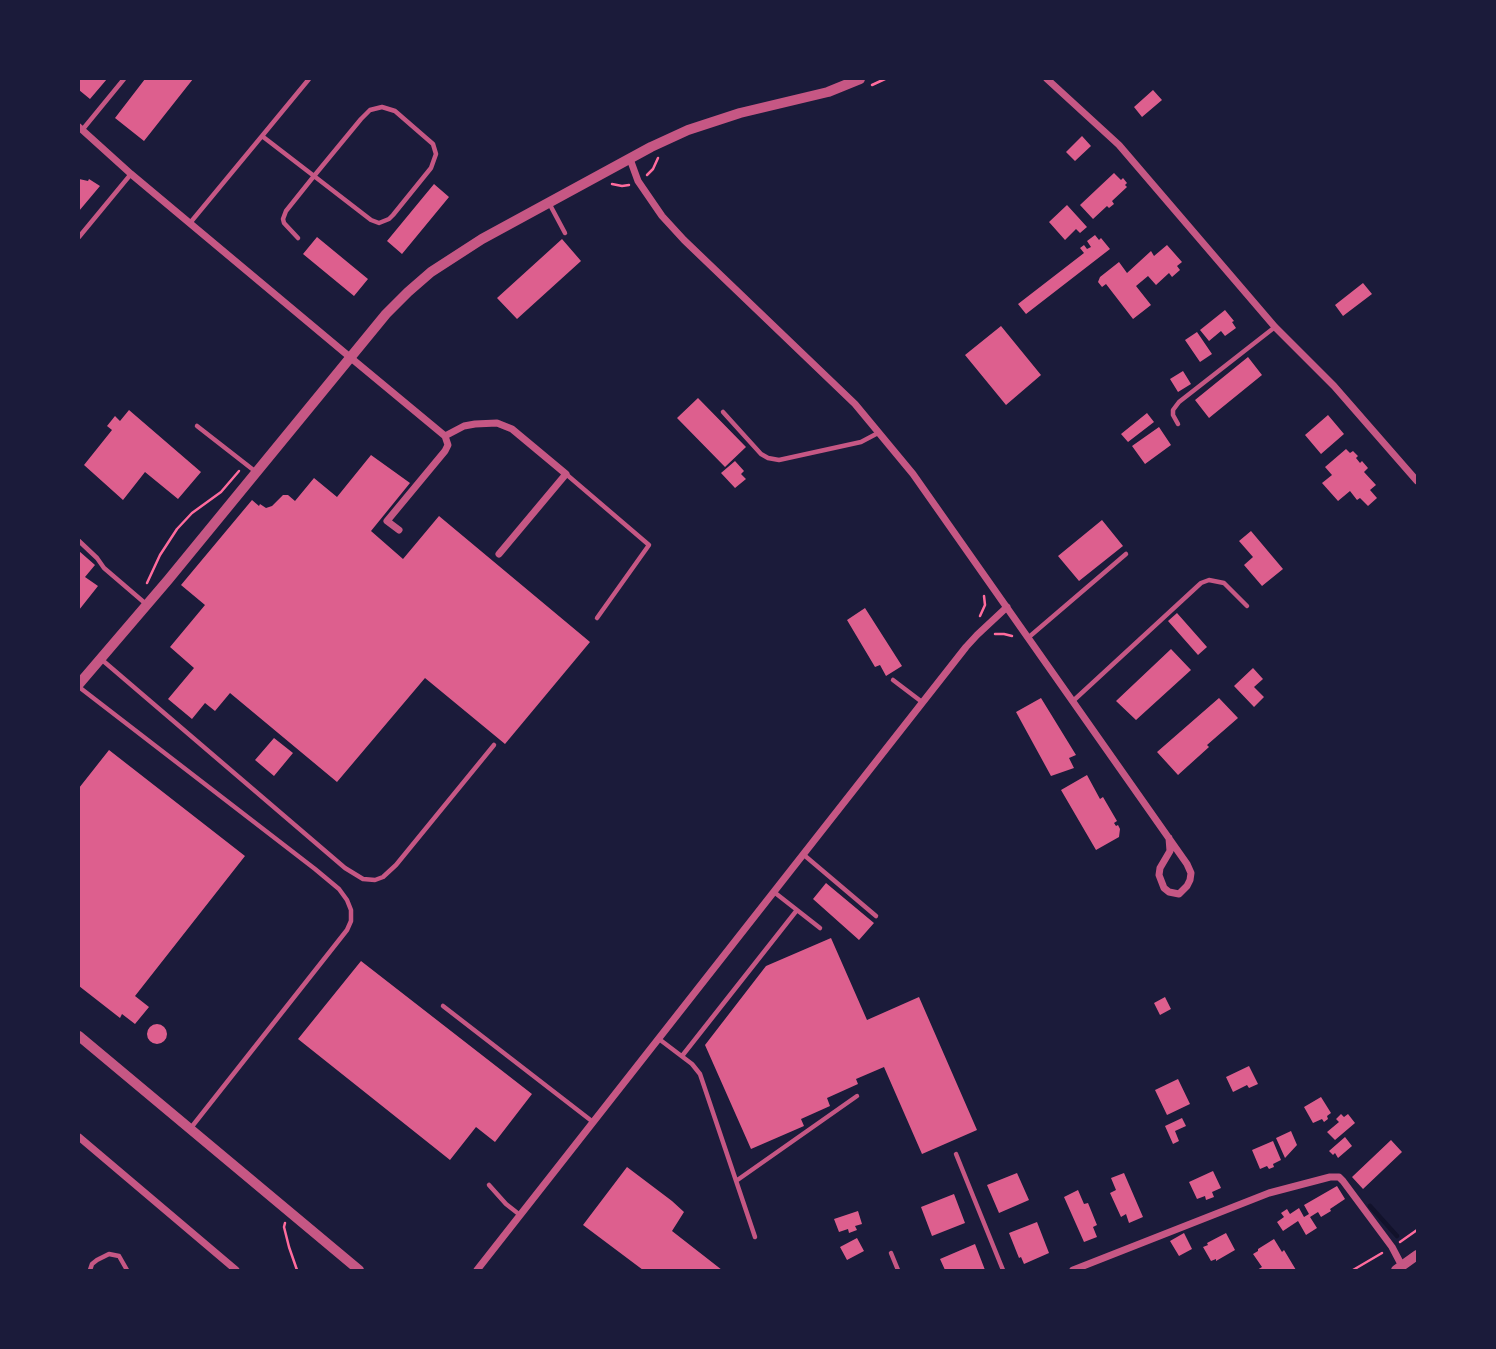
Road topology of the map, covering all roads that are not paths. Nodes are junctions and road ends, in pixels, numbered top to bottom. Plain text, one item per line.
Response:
1 (124, 79) edge
2 (309, 79) edge
3 (1047, 79) edge
4 (863, 83) edge
5 (80, 128) edge
6 (262, 136) junction
7 (630, 159) junction
8 (131, 174) junction
9 (314, 176) junction
10 (549, 202) junction
11 (190, 223) junction
12 (565, 233) dead end
13 (79, 237) edge
14 (298, 238) dead end
15 (1275, 327) junction
16 (351, 358) junction
17 (723, 412) dead end
18 (1178, 424) dead end
19 (197, 426) dead end
20 (879, 433) junction
21 (445, 436) junction
22 (256, 472) junction
23 (566, 474) junction
24 (1417, 481) edge
25 (399, 530) dead end
26 (79, 541) edge
27 (499, 554) dead end
28 (1126, 554) dead end
29 (146, 605) junction
30 (1247, 606) dead end
31 (1007, 607) junction
32 (597, 618) dead end
33 (1029, 637) junction
34 (100, 659) junction
35 (893, 680) dead end
36 (79, 685) edge
37 (1072, 701) junction
38 (923, 703) junction
39 (494, 745) dead end
40 (1169, 838) junction
41 (804, 855) junction
42 (774, 892) junction
43 (797, 910) junction
44 (876, 916) dead end
45 (820, 928) dead end
46 (443, 1006) dead end
47 (79, 1036) edge
48 (659, 1039) junction
49 (682, 1056) junction
50 (857, 1096) dead end
51 (593, 1122) junction
52 (190, 1129) junction
53 (79, 1137) edge
54 (956, 1154) dead end
55 (736, 1181) junction
56 (489, 1185) dead end
57 (520, 1215) junction
58 (755, 1237) dead end
59 (891, 1253) dead end
60 (1417, 1255) edge
61 (1399, 1268) edge
62 (90, 1270) edge
63 (127, 1270) edge
64 (236, 1270) edge
65 (359, 1270) edge
66 (477, 1270) edge
67 (898, 1270) edge
68 (1003, 1270) edge
69 (1073, 1270) edge

1 - 5 lane
2 - 6 lane
3 - 15 street
4 - 7 street
5 - 8 street
6 - 9 lane
6 - 11 lane
7 - 10 street
7 - 20 street
8 - 11 street
8 - 13 lane
9 - 9 lane
9 - 14 lane
10 - 12 lane
10 - 16 street
11 - 16 street
15 - 18 lane
15 - 24 street
16 - 21 street
16 - 22 street
17 - 20 lane
19 - 22 lane
20 - 31 street
21 - 23 street
21 - 25 street
22 - 29 street
23 - 27 street
23 - 32 lane
26 - 29 lane
28 - 33 lane
29 - 34 street
30 - 37 lane
31 - 33 street
31 - 38 street
33 - 37 street
34 - 36 street
34 - 39 lane
35 - 38 lane
36 - 52 lane
37 - 40 street
38 - 41 street
40 - 40 street
41 - 42 street
41 - 44 lane
42 - 43 lane
42 - 48 street
43 - 45 lane
43 - 49 lane
46 - 51 lane
47 - 52 street
48 - 49 lane
48 - 51 street
49 - 55 lane
50 - 55 lane
51 - 57 street
52 - 65 street
53 - 64 street
54 - 68 lane
55 - 58 lane
56 - 57 lane
57 - 66 street
59 - 67 lane
60 - 61 street
61 - 69 street
62 - 63 lane

